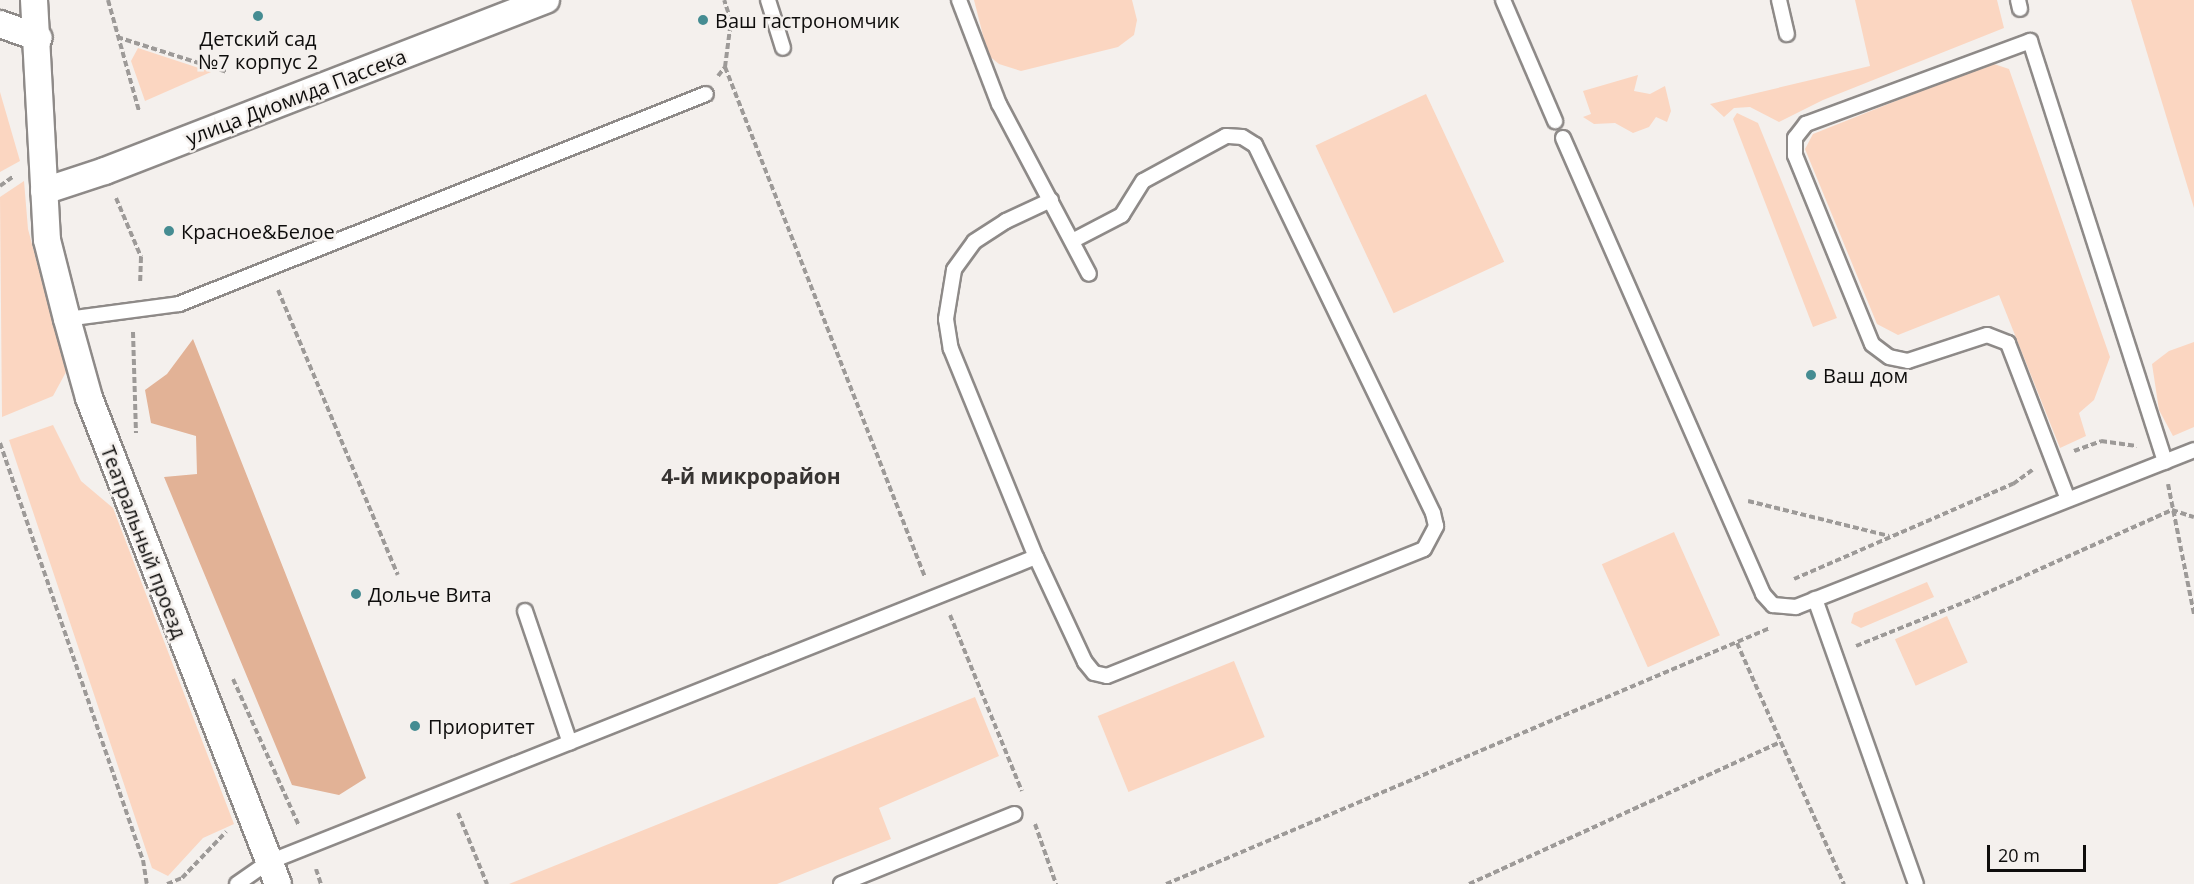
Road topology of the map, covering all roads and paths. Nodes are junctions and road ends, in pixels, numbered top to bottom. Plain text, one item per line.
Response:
1 (34, 0) edge
2 (108, 0) edge
3 (546, 0) edge
4 (724, 0) edge
5 (768, 0) edge
6 (959, 0) edge
7 (1503, 0) edge
8 (1779, 0) edge
9 (0, 24) edge
10 (1787, 34) dead end
11 (117, 37) junction
12 (39, 38) junction
13 (783, 48) dead end
14 (725, 67) junction
15 (227, 72) dead end
16 (706, 94) joint
17 (140, 111) dead end
18 (1556, 121) dead end
19 (1563, 138) dead end
20 (112, 189) dead end
21 (44, 191) junction
22 (1051, 200) junction
23 (1072, 241) junction
24 (269, 268) junction
25 (1089, 274) dead end
26 (140, 281) dead end
27 (67, 319) junction
28 (133, 325) dead end
29 (0, 443) edge
30 (140, 444) dead end
31 (2160, 448) junction
32 (2194, 450) edge
33 (2053, 460) junction
34 (2165, 462) junction
35 (1721, 494) junction
36 (2067, 497) junction
37 (2172, 510) junction
38 (2194, 517) edge
39 (1889, 536) junction
40 (1036, 557) junction
41 (399, 575) dead end
42 (1763, 594) junction
43 (934, 600) junction
44 (1816, 604) junction
45 (525, 611) dead end
46 (2194, 614) edge
47 (1737, 643) junction
48 (1833, 655) junction
49 (228, 667) dead end
50 (1780, 742) junction
51 (570, 743) junction
52 (448, 790) junction
53 (1025, 798) dead end
54 (1014, 814) dead end
55 (1033, 819) dead end
56 (234, 824) dead end
57 (301, 831) dead end
58 (314, 862) dead end
59 (273, 873) edge
60 (147, 884) edge
61 (167, 884) edge
62 (237, 884) edge
63 (321, 884) edge
64 (487, 884) edge
65 (841, 884) edge
66 (1056, 884) edge
67 (1166, 884) edge
68 (1469, 884) edge
69 (1844, 884) edge
70 (1916, 884) edge

1 - 12 street
2 - 11 path
3 - 21 street, улица Диомида Пассека
4 - 14 path
5 - 13 lane
6 - 22 lane
7 - 18 lane
8 - 10 lane
9 - 12 street
11 - 15 path
11 - 17 path
12 - 21 street, Театральный проезд
14 - 16 path
14 - 43 path
16 - 24 lane
19 - 35 lane
20 - 26 path
21 - 27 street, Театральный проезд
22 - 23 lane
22 - 40 lane
23 - 25 lane
23 - 40 lane
24 - 27 lane
24 - 41 path
27 - 59 street, Театральный проезд
28 - 30 path
29 - 60 path
31 - 33 path
31 - 33 lane
31 - 34 lane
32 - 34 lane
33 - 36 lane
33 - 39 path
34 - 36 lane
34 - 37 path
35 - 39 path
35 - 42 lane
36 - 44 lane
37 - 38 path
37 - 46 path
37 - 48 path
39 - 42 path
40 - 43 lane
42 - 44 lane
43 - 51 lane
43 - 53 path
44 - 47 path
44 - 48 lane
45 - 51 lane
47 - 50 path
47 - 67 path
48 - 70 lane
49 - 57 path
50 - 68 path
50 - 69 path
51 - 52 lane
52 - 59 lane
52 - 64 path
54 - 65 lane
55 - 66 path
56 - 61 path
58 - 63 path
59 - 62 lane

